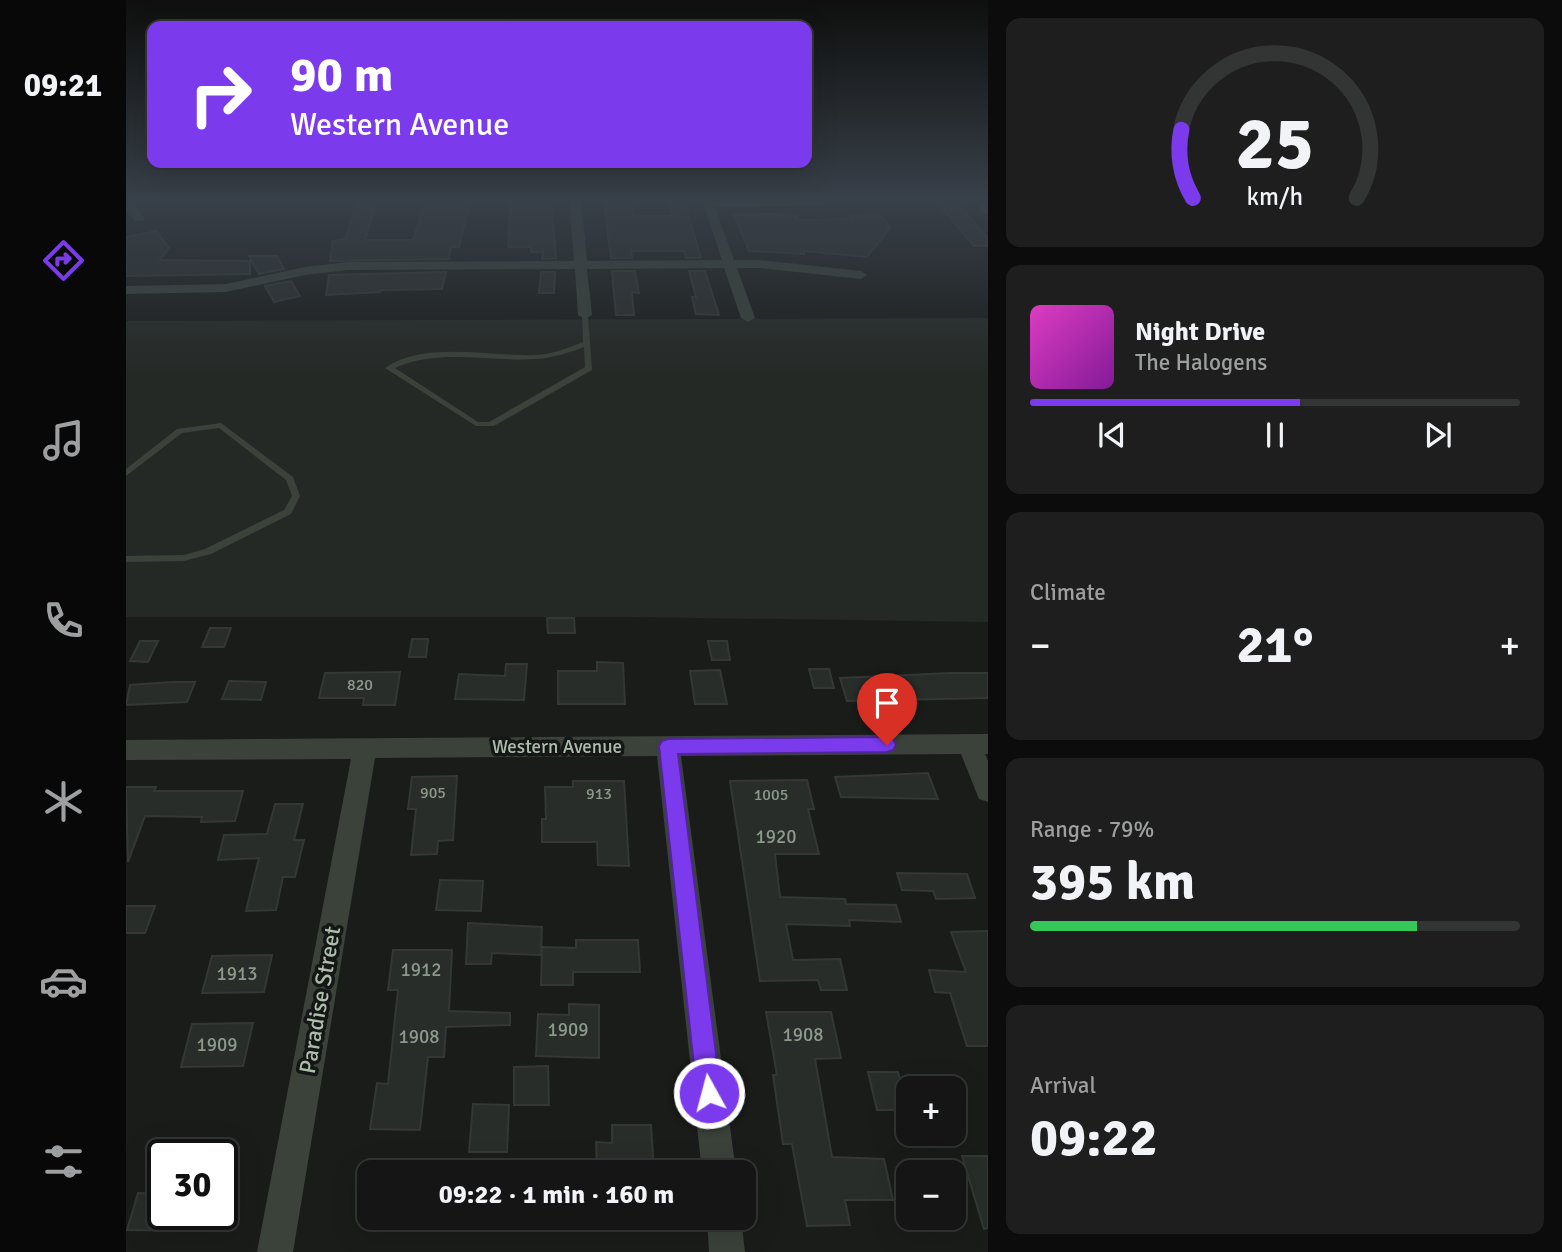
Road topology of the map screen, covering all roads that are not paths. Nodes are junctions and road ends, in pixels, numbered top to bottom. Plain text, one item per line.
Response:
1 (579, 258) edge
2 (728, 258) edge
3 (730, 264) junction
4 (580, 265) junction
5 (861, 275) dead end
6 (126, 290) edge
7 (585, 315) joint
8 (748, 318) dead end
9 (587, 343) junction
10 (126, 473) edge
11 (126, 559) edge
12 (978, 744) edge
13 (668, 746) junction
14 (365, 748) junction
15 (126, 750) edge
16 (988, 791) edge
17 (718, 1160) edge
18 (725, 1230) edge
19 (275, 1252) edge
20 (727, 1252) edge

1 - 4 street
2 - 3 street
3 - 4 street
3 - 5 street
3 - 8 street
4 - 6 street
4 - 7 street
7 - 9 lane
9 - 9 lane
10 - 11 lane
12 - 13 street, Western Avenue
12 - 16 street
13 - 14 street, Western Avenue
13 - 17 street
14 - 15 street, Western Avenue
14 - 19 street, Paradise Street
18 - 20 street

